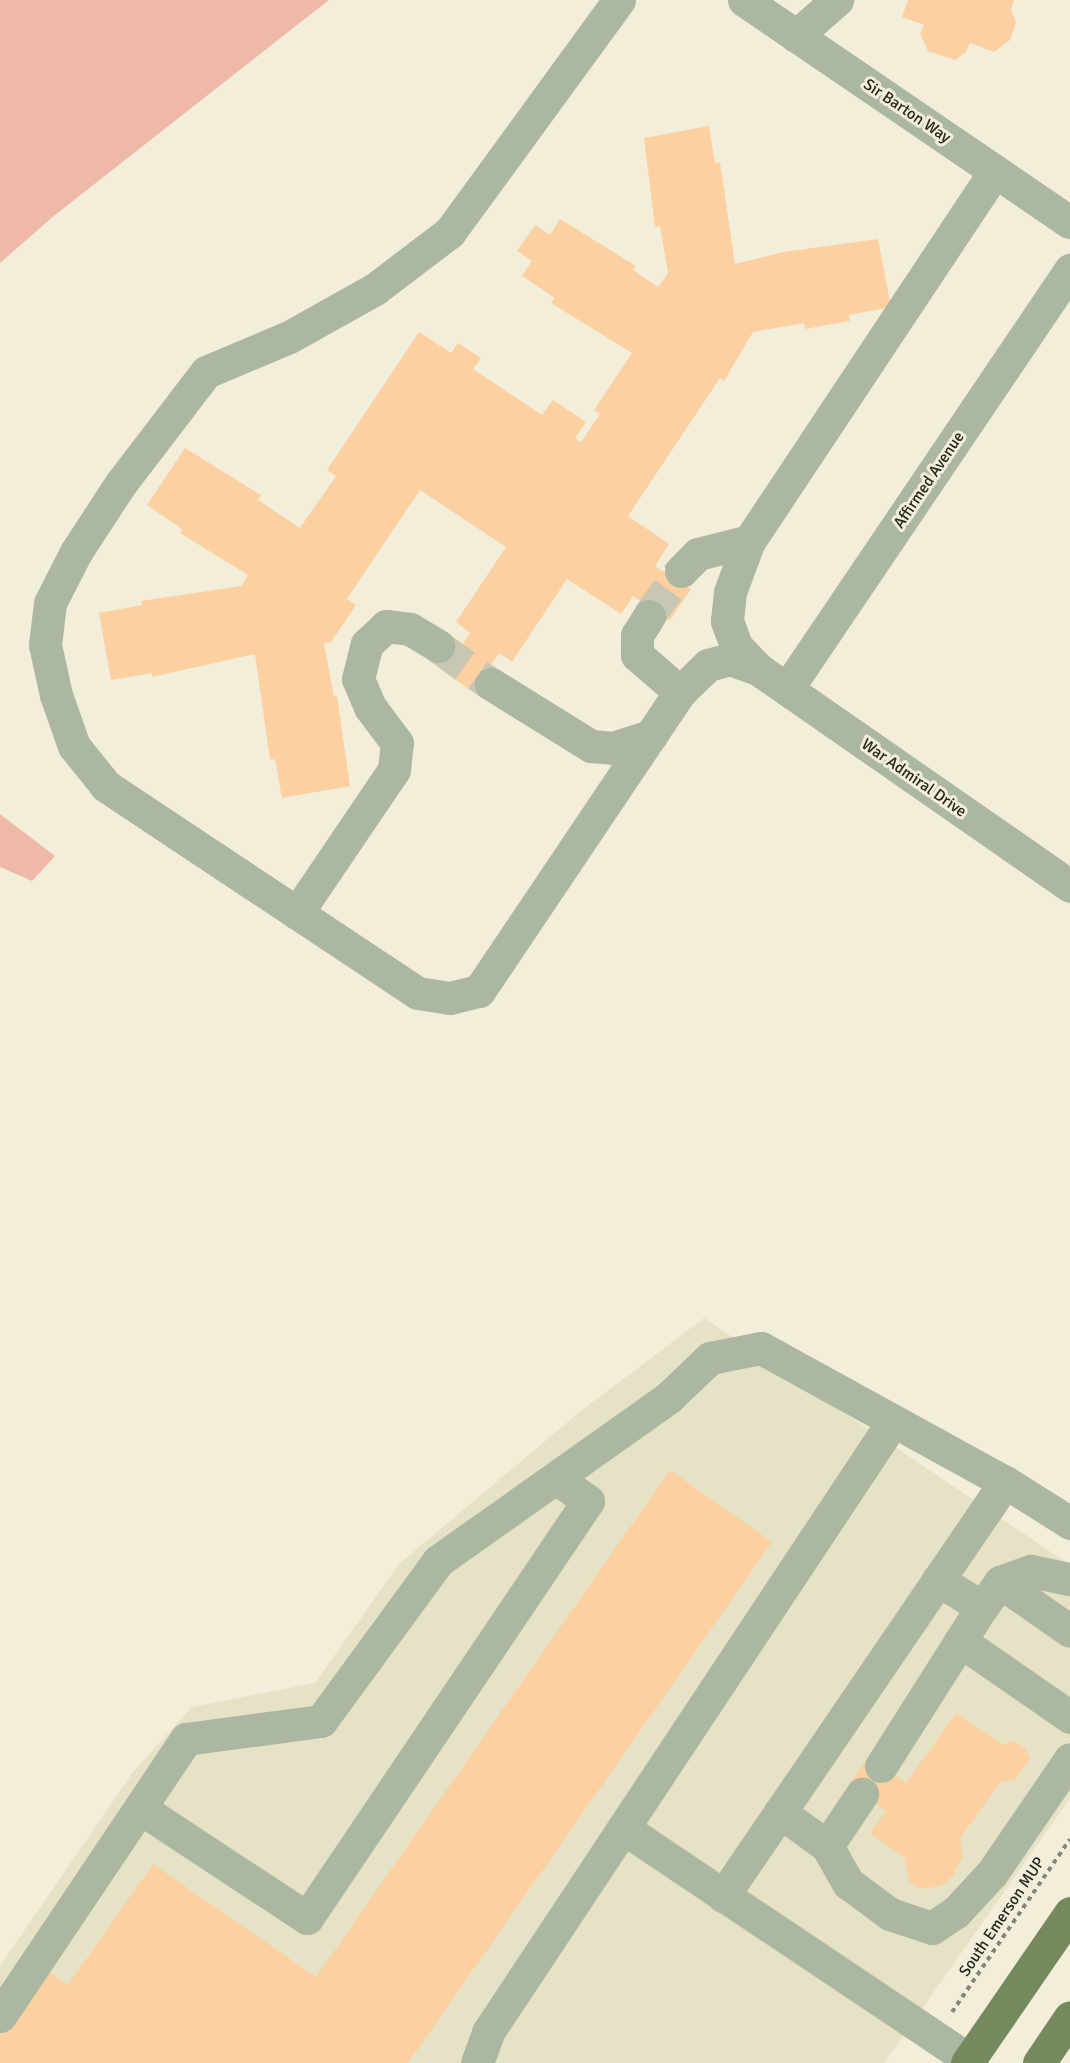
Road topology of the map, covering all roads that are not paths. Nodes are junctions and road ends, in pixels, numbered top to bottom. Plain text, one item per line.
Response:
1 (619, 0) edge
2 (744, 0) edge
3 (837, 0) edge
4 (796, 36) junction
5 (995, 171) junction
6 (1070, 222) edge
7 (1070, 270) edge
8 (749, 541) junction
9 (681, 571) tunnel mouth
10 (649, 616) tunnel mouth
11 (438, 646) tunnel mouth
12 (758, 669) junction
13 (491, 684) tunnel mouth
14 (787, 689) junction
15 (680, 692) junction
16 (651, 736) junction
17 (1070, 886) edge
18 (297, 913) junction
19 (893, 1421) junction
20 (556, 1478) junction
21 (1005, 1482) junction
22 (1070, 1523) edge
23 (1070, 1579) edge
24 (938, 1580) junction
25 (991, 1595) junction
26 (1070, 1631) edge
27 (960, 1641) junction
28 (1070, 1717) edge
29 (1070, 1759) edge
30 (881, 1766) dead end
31 (862, 1794) dead end
32 (140, 1808) junction
33 (780, 1812) junction
34 (623, 1828) junction
35 (827, 1846) junction
36 (723, 1896) junction
37 (1070, 1913) edge
38 (0, 2016) edge
39 (1070, 2017) edge
40 (968, 2061) edge
41 (477, 2063) edge
42 (1039, 2063) edge

1 - 18 street
2 - 4 street, Sir Barton Way
3 - 4 street
4 - 5 street, Sir Barton Way
5 - 6 street, Sir Barton Way
5 - 8 street
7 - 14 street, Affirmed Avenue
8 - 9 street
8 - 12 street
10 - 15 street
11 - 18 street
12 - 14 street, War Admiral Drive
12 - 15 street
13 - 16 street
14 - 17 street, War Admiral Drive
15 - 16 street
16 - 18 street
19 - 20 street
19 - 21 street
19 - 34 street
20 - 32 street
20 - 32 street
21 - 22 street
21 - 24 street
23 - 25 street
24 - 25 street
24 - 33 street
25 - 26 street
25 - 27 street
27 - 28 street
27 - 30 street
29 - 35 street
31 - 35 street
32 - 38 street
33 - 35 street
33 - 36 street
34 - 36 street
34 - 41 street
36 - 40 street
37 - 40 main road
39 - 42 main road

